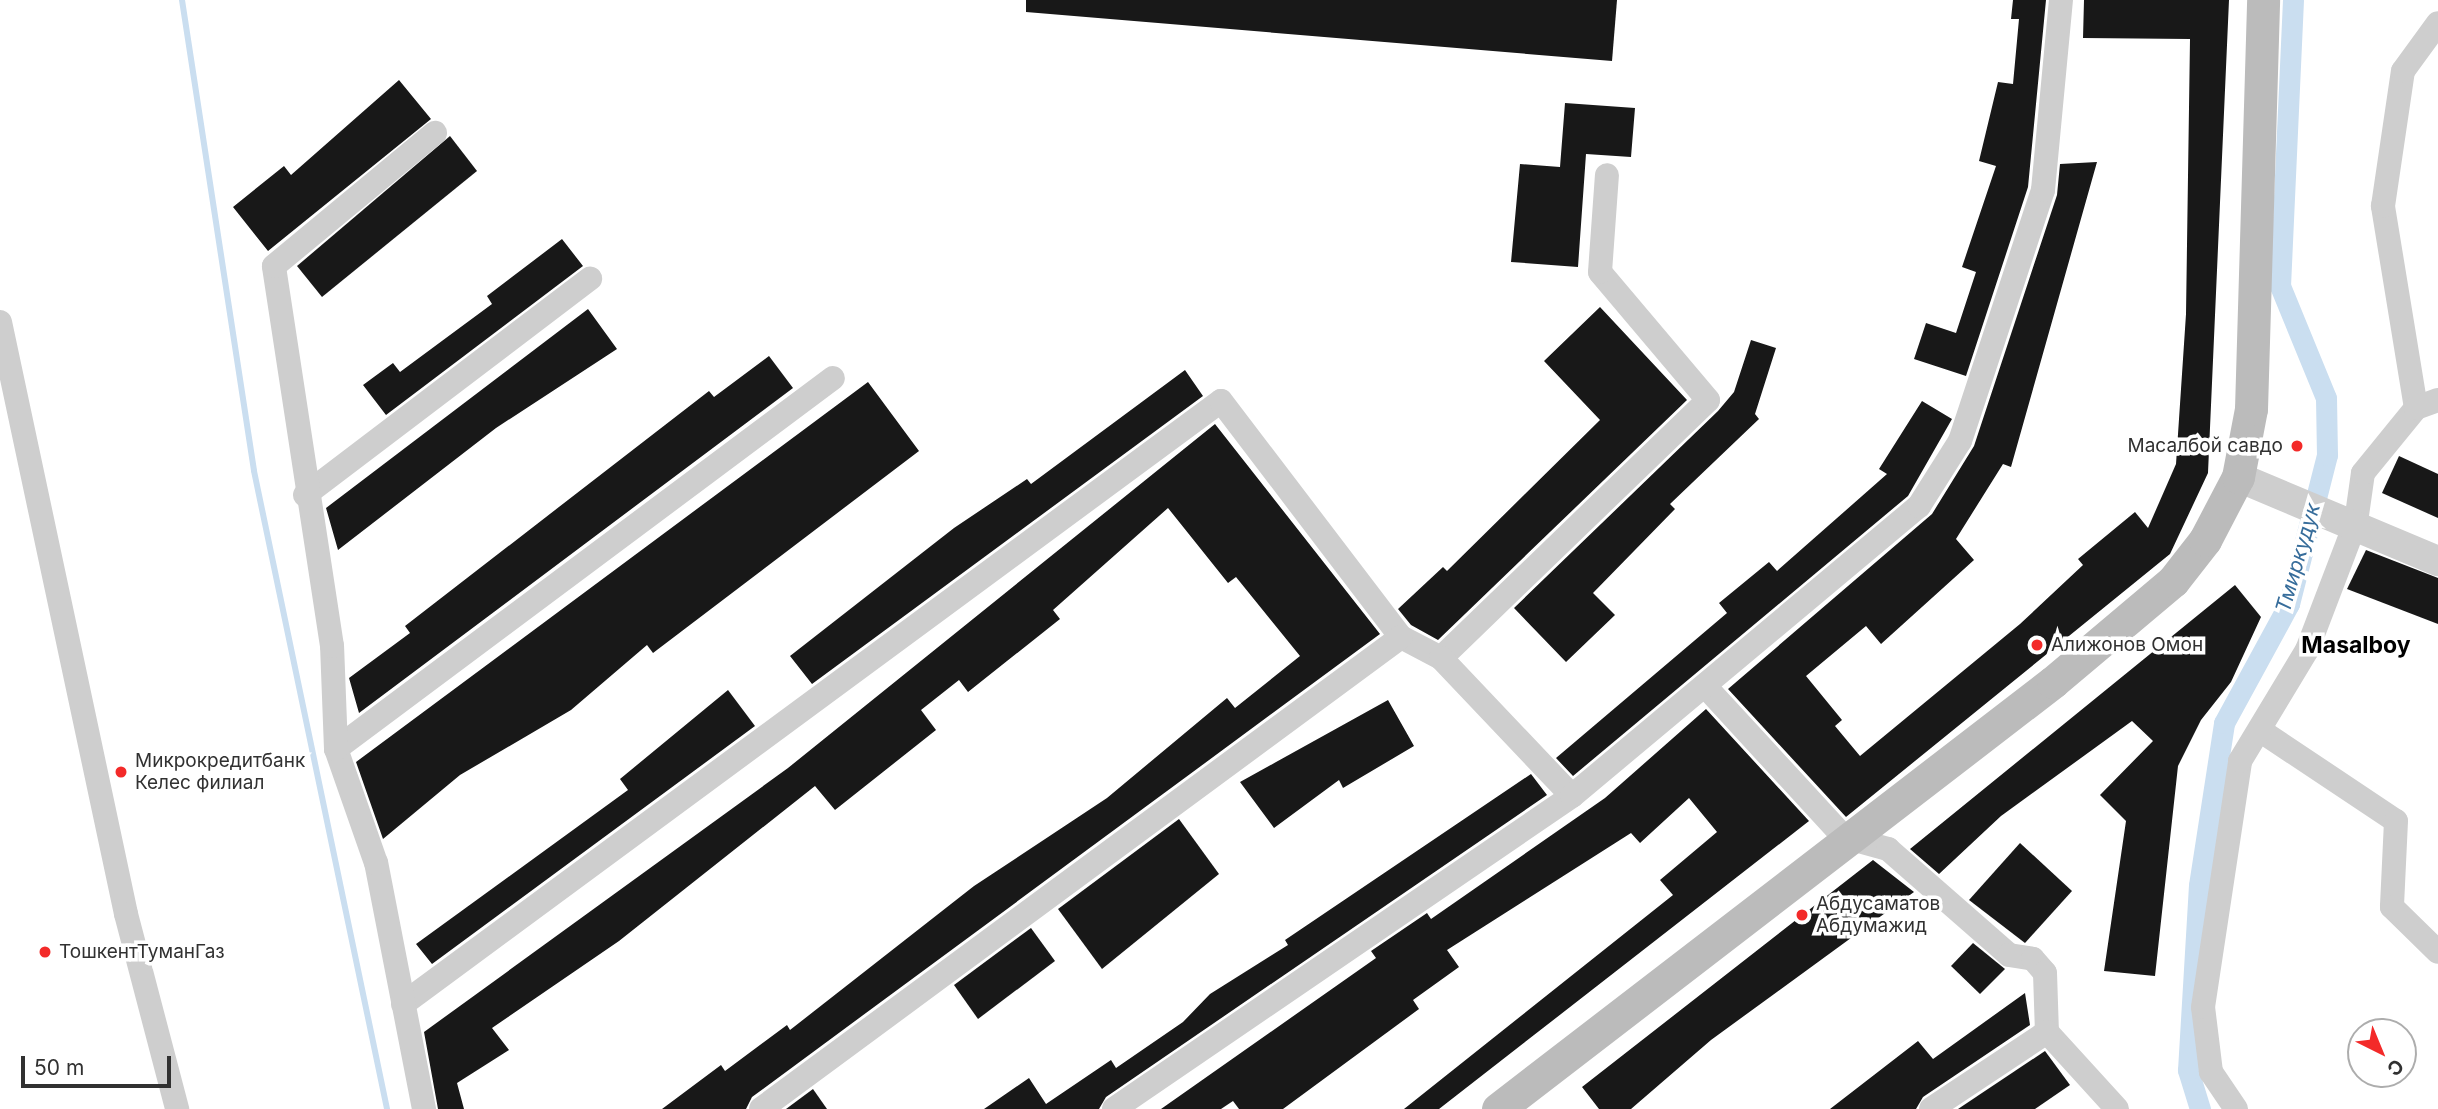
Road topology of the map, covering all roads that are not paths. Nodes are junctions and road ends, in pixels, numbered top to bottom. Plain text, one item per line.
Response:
1 (2061, 0) edge
2 (2263, 0) edge
3 (2438, 23) edge
4 (435, 133) dead end
5 (1607, 175) dead end
6 (590, 279) dead end
7 (0, 322) edge
8 (833, 378) dead end
9 (2427, 404) edge
10 (2238, 477) junction
11 (305, 495) junction
12 (2356, 522) junction
13 (2438, 561) edge
14 (1401, 637) junction
15 (1441, 658) junction
16 (1704, 685) junction
17 (2261, 731) junction
18 (337, 750) junction
19 (1572, 796) junction
20 (1844, 837) junction
21 (2438, 952) edge
22 (403, 1004) junction
23 (2047, 1031) junction
24 (177, 1109) edge
25 (424, 1109) edge
26 (761, 1109) edge
27 (1114, 1109) edge
28 (1498, 1109) edge
29 (1931, 1109) edge
30 (2117, 1109) edge
31 (2236, 1109) edge

1 - 16 street
2 - 10 main road
3 - 9 street
4 - 11 street
5 - 15 street
6 - 11 street
7 - 24 street
8 - 18 street
9 - 12 street
10 - 12 street
10 - 20 main road
11 - 18 street
12 - 13 street
12 - 17 street
14 - 15 street
14 - 22 street
14 - 26 street
15 - 19 street
16 - 19 street
16 - 20 street
17 - 21 street
17 - 31 street
18 - 22 street
19 - 27 street
20 - 23 street
20 - 28 main road
22 - 25 street
23 - 29 street
23 - 30 street

